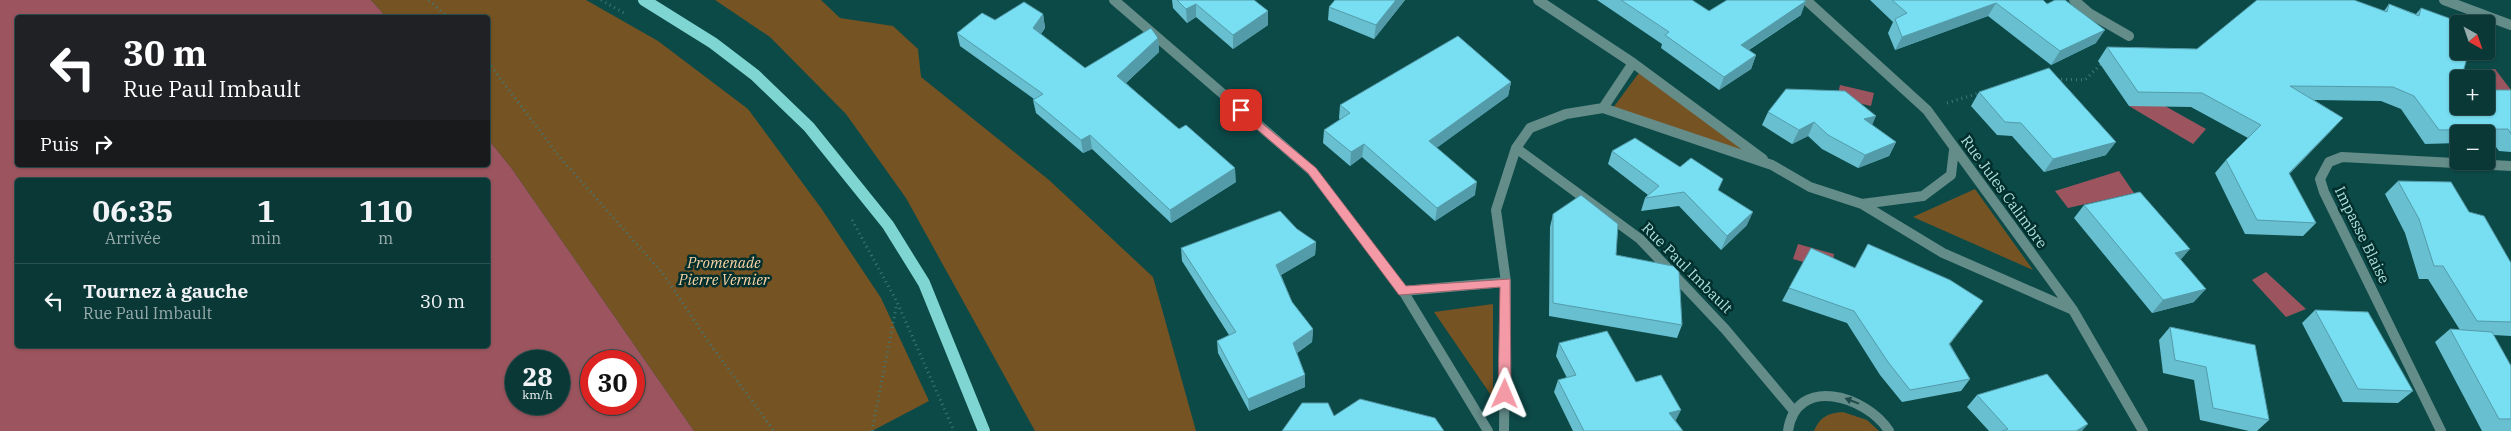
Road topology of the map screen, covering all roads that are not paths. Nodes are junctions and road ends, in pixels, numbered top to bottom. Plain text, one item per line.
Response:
1 (644, 0) edge
2 (1114, 0) edge
3 (1538, 0) edge
4 (1806, 0) edge
5 (2074, 0) edge
6 (2444, 0) edge
7 (2511, 25) edge
8 (2129, 36) road end
9 (1633, 63) junction
10 (1602, 108) junction
11 (1516, 148) junction
12 (1954, 150) junction
13 (1772, 165) junction
14 (2511, 166) edge
15 (1862, 204) junction
16 (1506, 282) junction
17 (1403, 291) junction
18 (2073, 310) junction
19 (1794, 411) junction
20 (984, 431) edge
21 (1488, 431) edge
22 (1504, 431) edge
23 (1788, 431) edge
24 (1889, 431) edge
25 (2143, 431) edge
26 (2441, 431) edge

1 - 20 main road
2 - 17 street
3 - 9 street
4 - 12 street, Rue Jules Calimbre
5 - 8 street
6 - 7 street
9 - 10 street
9 - 13 street
10 - 11 street
10 - 13 street
11 - 16 street
11 - 19 street, Rue Paul Imbault
12 - 15 street
12 - 18 street, Rue Jules Calimbre
13 - 15 street
14 - 26 street, Impasse Blaise
15 - 18 street
16 - 17 street
16 - 22 street
17 - 21 street
18 - 25 street, Rue Jules Calimbre
19 - 23 street
24 -> 19 street

